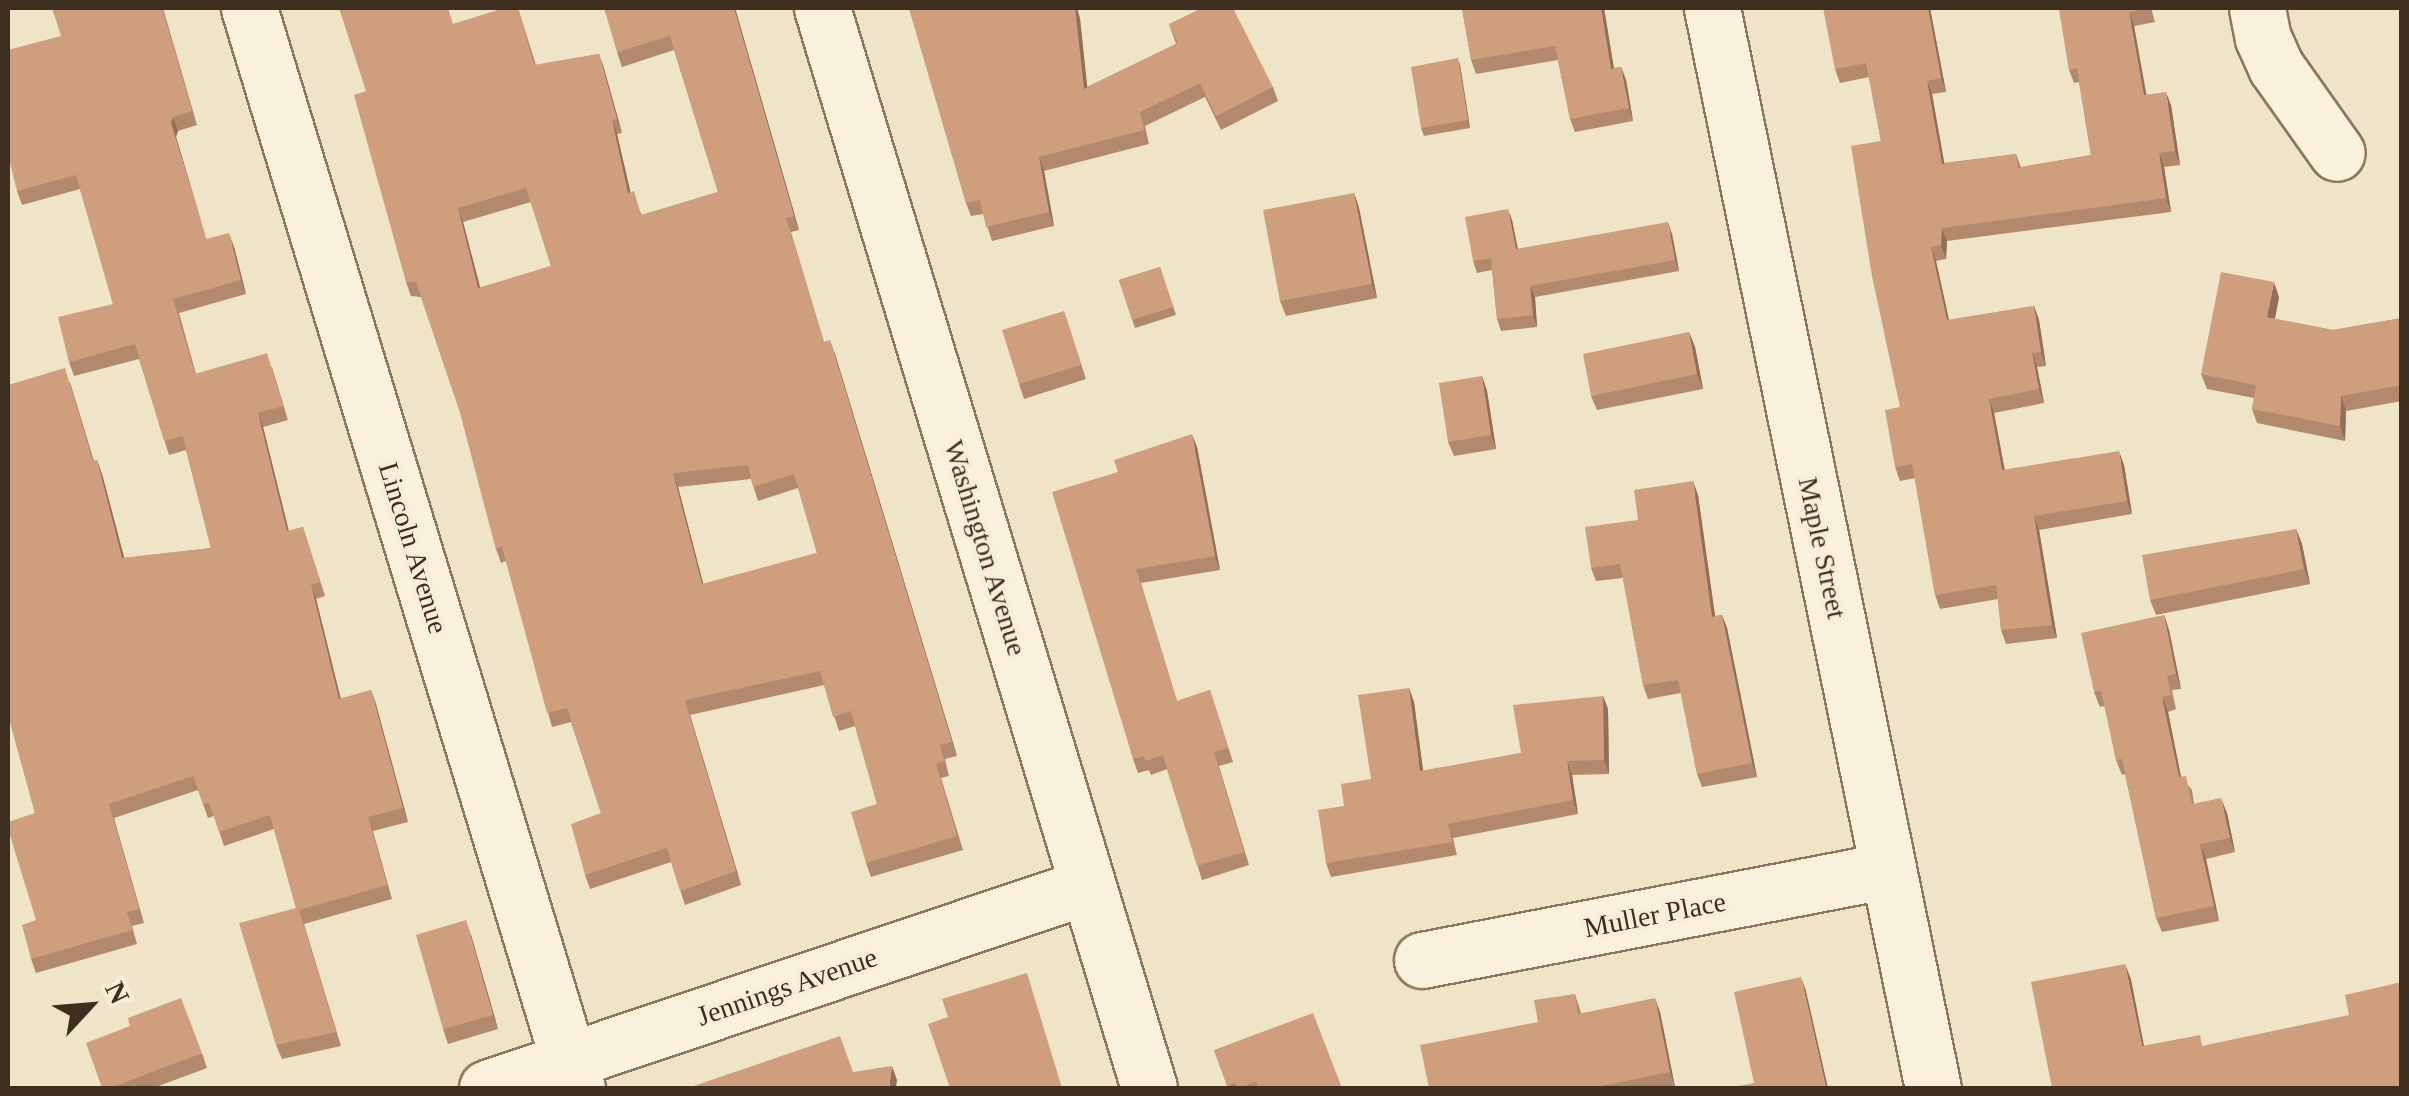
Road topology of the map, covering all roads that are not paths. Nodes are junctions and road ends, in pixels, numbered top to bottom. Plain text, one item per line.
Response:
1 (249, 8) edge
2 (822, 8) edge
3 (1712, 8) edge
4 (2256, 8) edge
5 (2338, 152) dead end
6 (1888, 870) junction
7 (1088, 886) junction
8 (1422, 960) dead end
9 (573, 1075) edge
10 (487, 1088) edge
11 (1149, 1088) edge
12 (1933, 1088) edge

1 - 9 street, Lincoln Avenue
2 - 7 street, Washington Avenue
3 - 6 street, Maple Street
4 - 5 street
6 - 8 street, Muller Place
6 - 12 street, Maple Street
7 - 9 street, Jennings Avenue
7 - 11 street, Washington Avenue
9 - 10 street, Jennings Avenue

